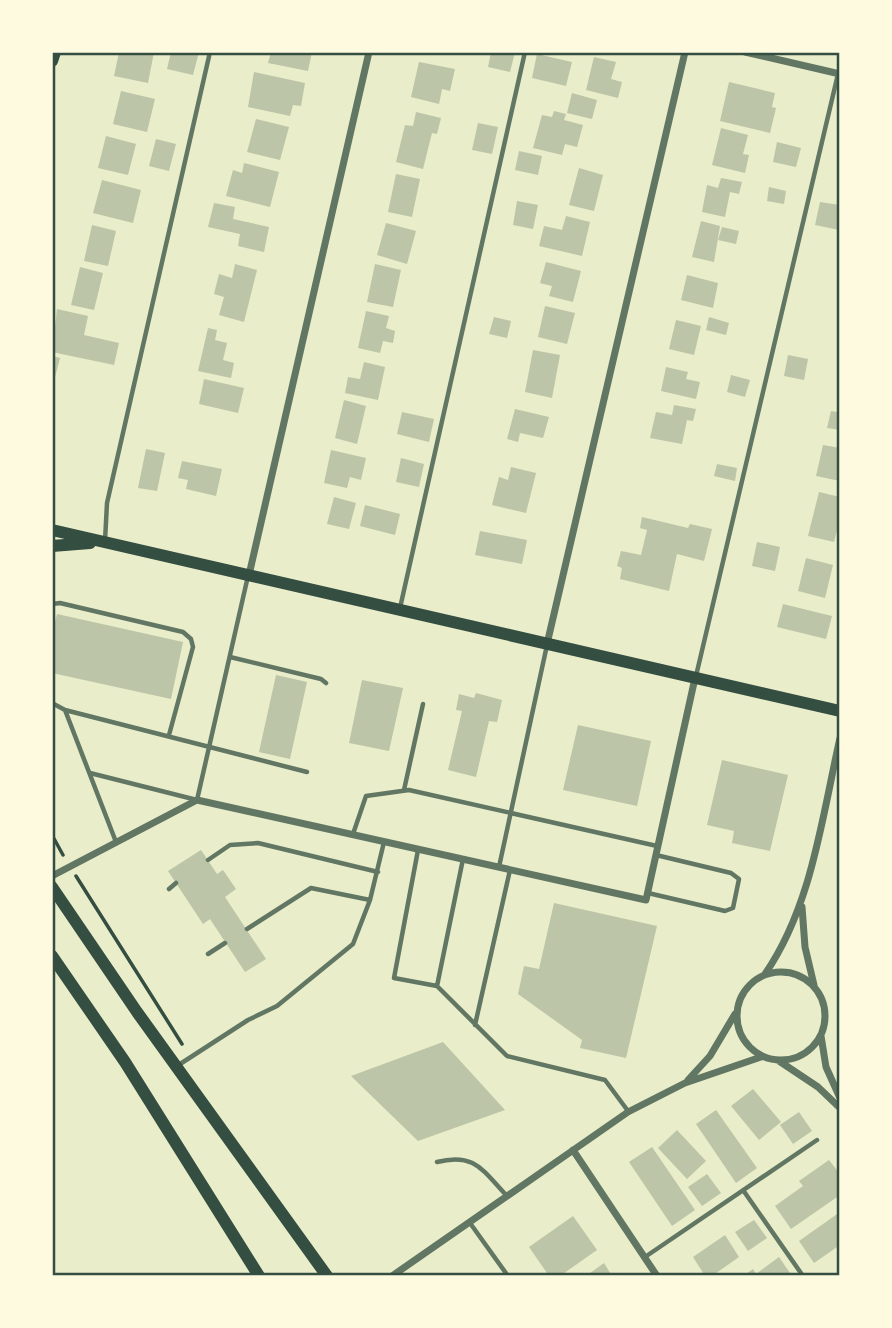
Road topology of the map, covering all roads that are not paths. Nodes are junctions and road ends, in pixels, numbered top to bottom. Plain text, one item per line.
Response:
1 (54, 52) edge
2 (210, 52) edge
3 (369, 52) edge
4 (525, 52) edge
5 (685, 52) edge
6 (745, 52) edge
7 (52, 61) edge
8 (839, 74) edge
9 (52, 530) edge
10 (105, 542) junction
11 (52, 546) edge
12 (249, 575) junction
13 (52, 604) edge
14 (400, 610) junction
15 (547, 644) junction
16 (230, 657) junction
17 (695, 678) junction
18 (326, 683) dead end
19 (52, 703) edge
20 (423, 704) dead end
21 (65, 710) junction
22 (839, 711) edge
23 (169, 735) junction
24 (839, 738) edge
25 (209, 744) junction
26 (307, 772) dead end
27 (90, 773) junction
28 (404, 790) junction
29 (197, 800) junction
30 (512, 812) junction
31 (352, 835) junction
32 (116, 842) junction
33 (384, 842) junction
34 (418, 850) junction
35 (657, 850) junction
36 (463, 859) junction
37 (208, 860) dead end
38 (499, 867) junction
39 (510, 870) junction
40 (378, 872) junction
41 (52, 876) edge
42 (176, 883) dead end
43 (52, 887) edge
44 (169, 889) dead end
45 (647, 892) junction
46 (370, 900) junction
47 (802, 903) junction
48 (247, 929) dead end
49 (225, 943) dead end
50 (208, 954) dead end
51 (52, 956) edge
52 (765, 974) junction
53 (814, 985) junction
54 (436, 986) junction
55 (736, 1014) junction
56 (475, 1025) junction
57 (821, 1035) junction
58 (761, 1057) junction
59 (779, 1060) junction
60 (176, 1067) junction
61 (685, 1083) junction
62 (839, 1098) edge
63 (839, 1108) edge
64 (628, 1112) junction
65 (817, 1140) dead end
66 (573, 1150) junction
67 (437, 1162) dead end
68 (743, 1190) junction
69 (507, 1196) junction
70 (470, 1222) junction
71 (645, 1257) junction
72 (259, 1276) edge
73 (327, 1276) edge
74 (392, 1276) edge
75 (508, 1276) edge
76 (657, 1276) edge
77 (803, 1276) edge

1 - 7 main road
2 - 10 lane
3 - 12 street
4 - 14 lane
5 - 15 street
6 - 8 street
8 - 17 lane
9 - 10 main road
10 - 11 main road
10 - 12 main road
12 - 14 main road
12 - 16 lane
13 - 23 lane
14 - 15 main road
15 - 17 main road
15 - 30 lane
16 - 18 lane
16 - 25 lane
17 - 22 main road
17 - 35 street
19 - 21 lane
20 - 28 lane
21 - 23 lane
21 - 27 lane
23 - 25 lane
24 - 47 street
25 - 26 lane
25 - 29 lane
27 - 29 lane
27 - 32 lane
28 - 30 lane
28 - 31 lane
29 - 31 street
29 - 32 street
30 - 35 lane
30 - 38 lane
31 - 33 street
32 - 41 street
33 - 34 street
33 - 40 lane
34 - 36 street
34 - 54 lane
35 - 45 street
35 - 45 lane
36 - 38 street
36 - 54 lane
37 - 40 lane
38 - 39 street
39 - 45 street
39 - 56 lane
40 - 46 lane
42 - 44 lane
43 - 60 main road
46 - 48 lane
46 - 60 lane
47 - 52 street
47 - 53 street
49 - 50 lane
51 - 72 main road
52 - 53 street
52 - 55 street
53 - 57 street
54 - 56 lane
55 - 58 street
55 - 61 street
56 - 64 lane
57 - 59 street
57 - 62 street
58 - 59 street
58 - 61 street
59 - 63 street
60 - 73 main road
61 - 64 street
64 - 66 street
65 - 68 lane
66 - 69 street
66 - 71 street
67 - 69 lane
68 - 71 lane
68 - 77 lane
69 - 70 street
70 - 74 street
70 - 75 lane
71 - 76 street

